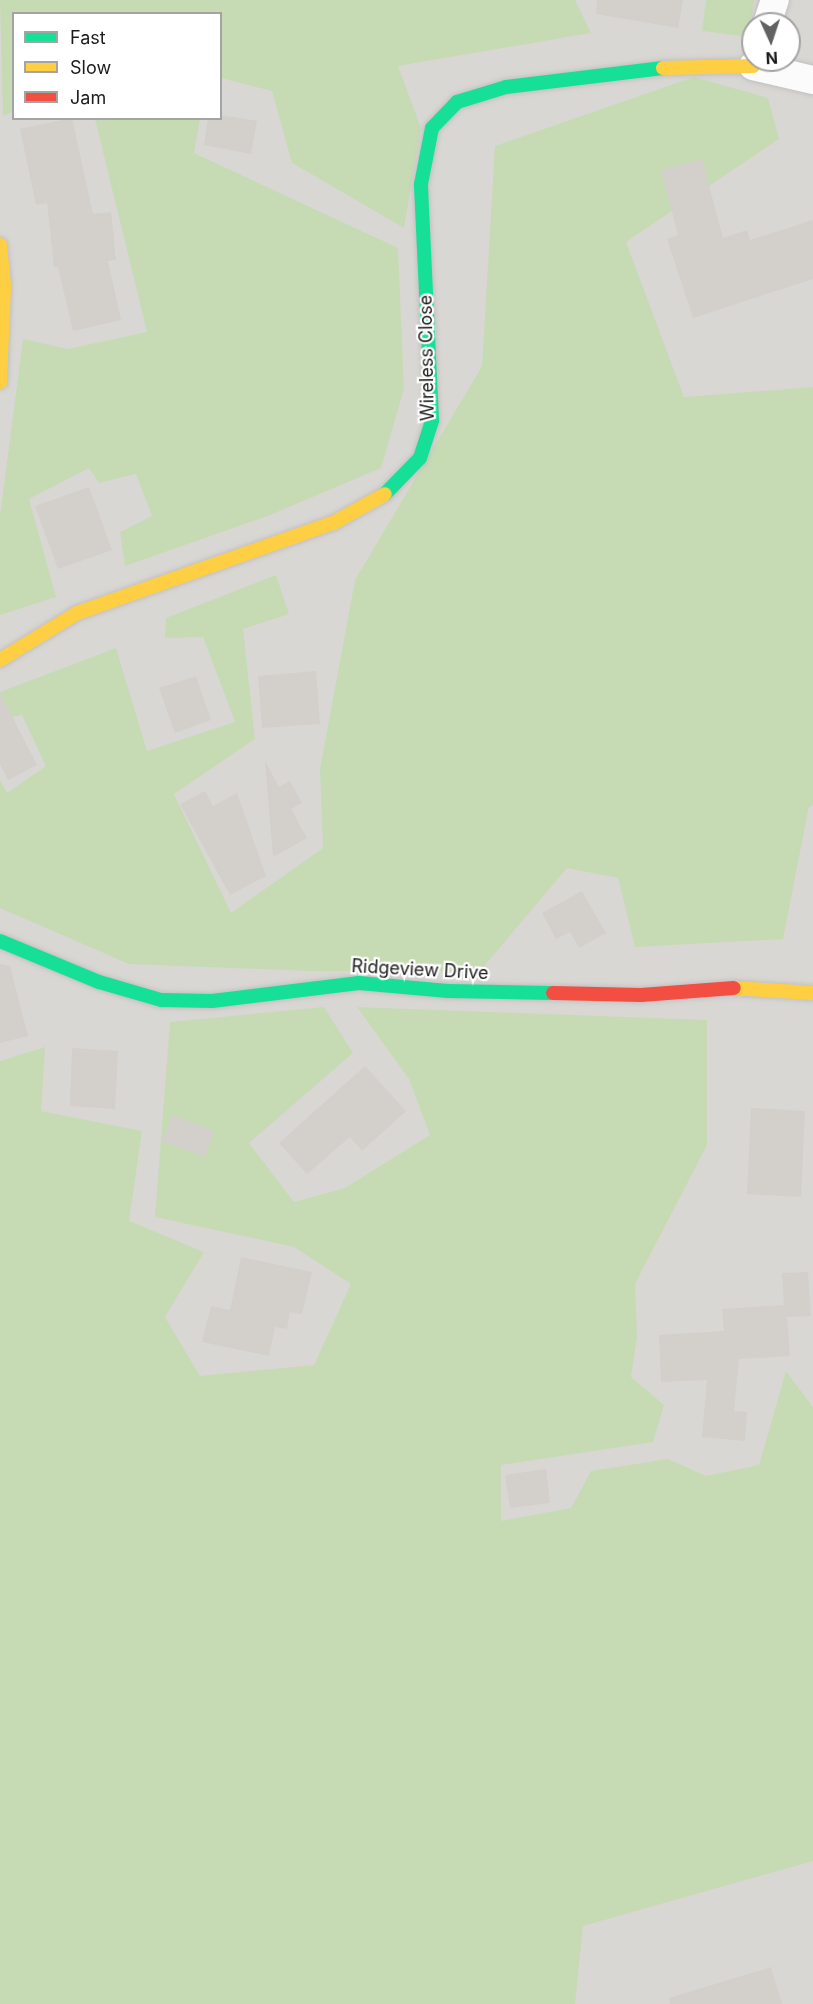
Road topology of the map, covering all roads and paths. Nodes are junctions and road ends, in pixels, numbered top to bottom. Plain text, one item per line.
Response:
1 (741, 64) edge
2 (785, 72) edge
3 (813, 80) edge
4 (0, 245) edge
5 (0, 382) edge
6 (0, 660) edge
7 (0, 941) edge
8 (813, 993) edge

1 - 6 street, Wireless Close
2 - 3 street
4 - 5 street
7 - 8 street, Ridgeview Drive

